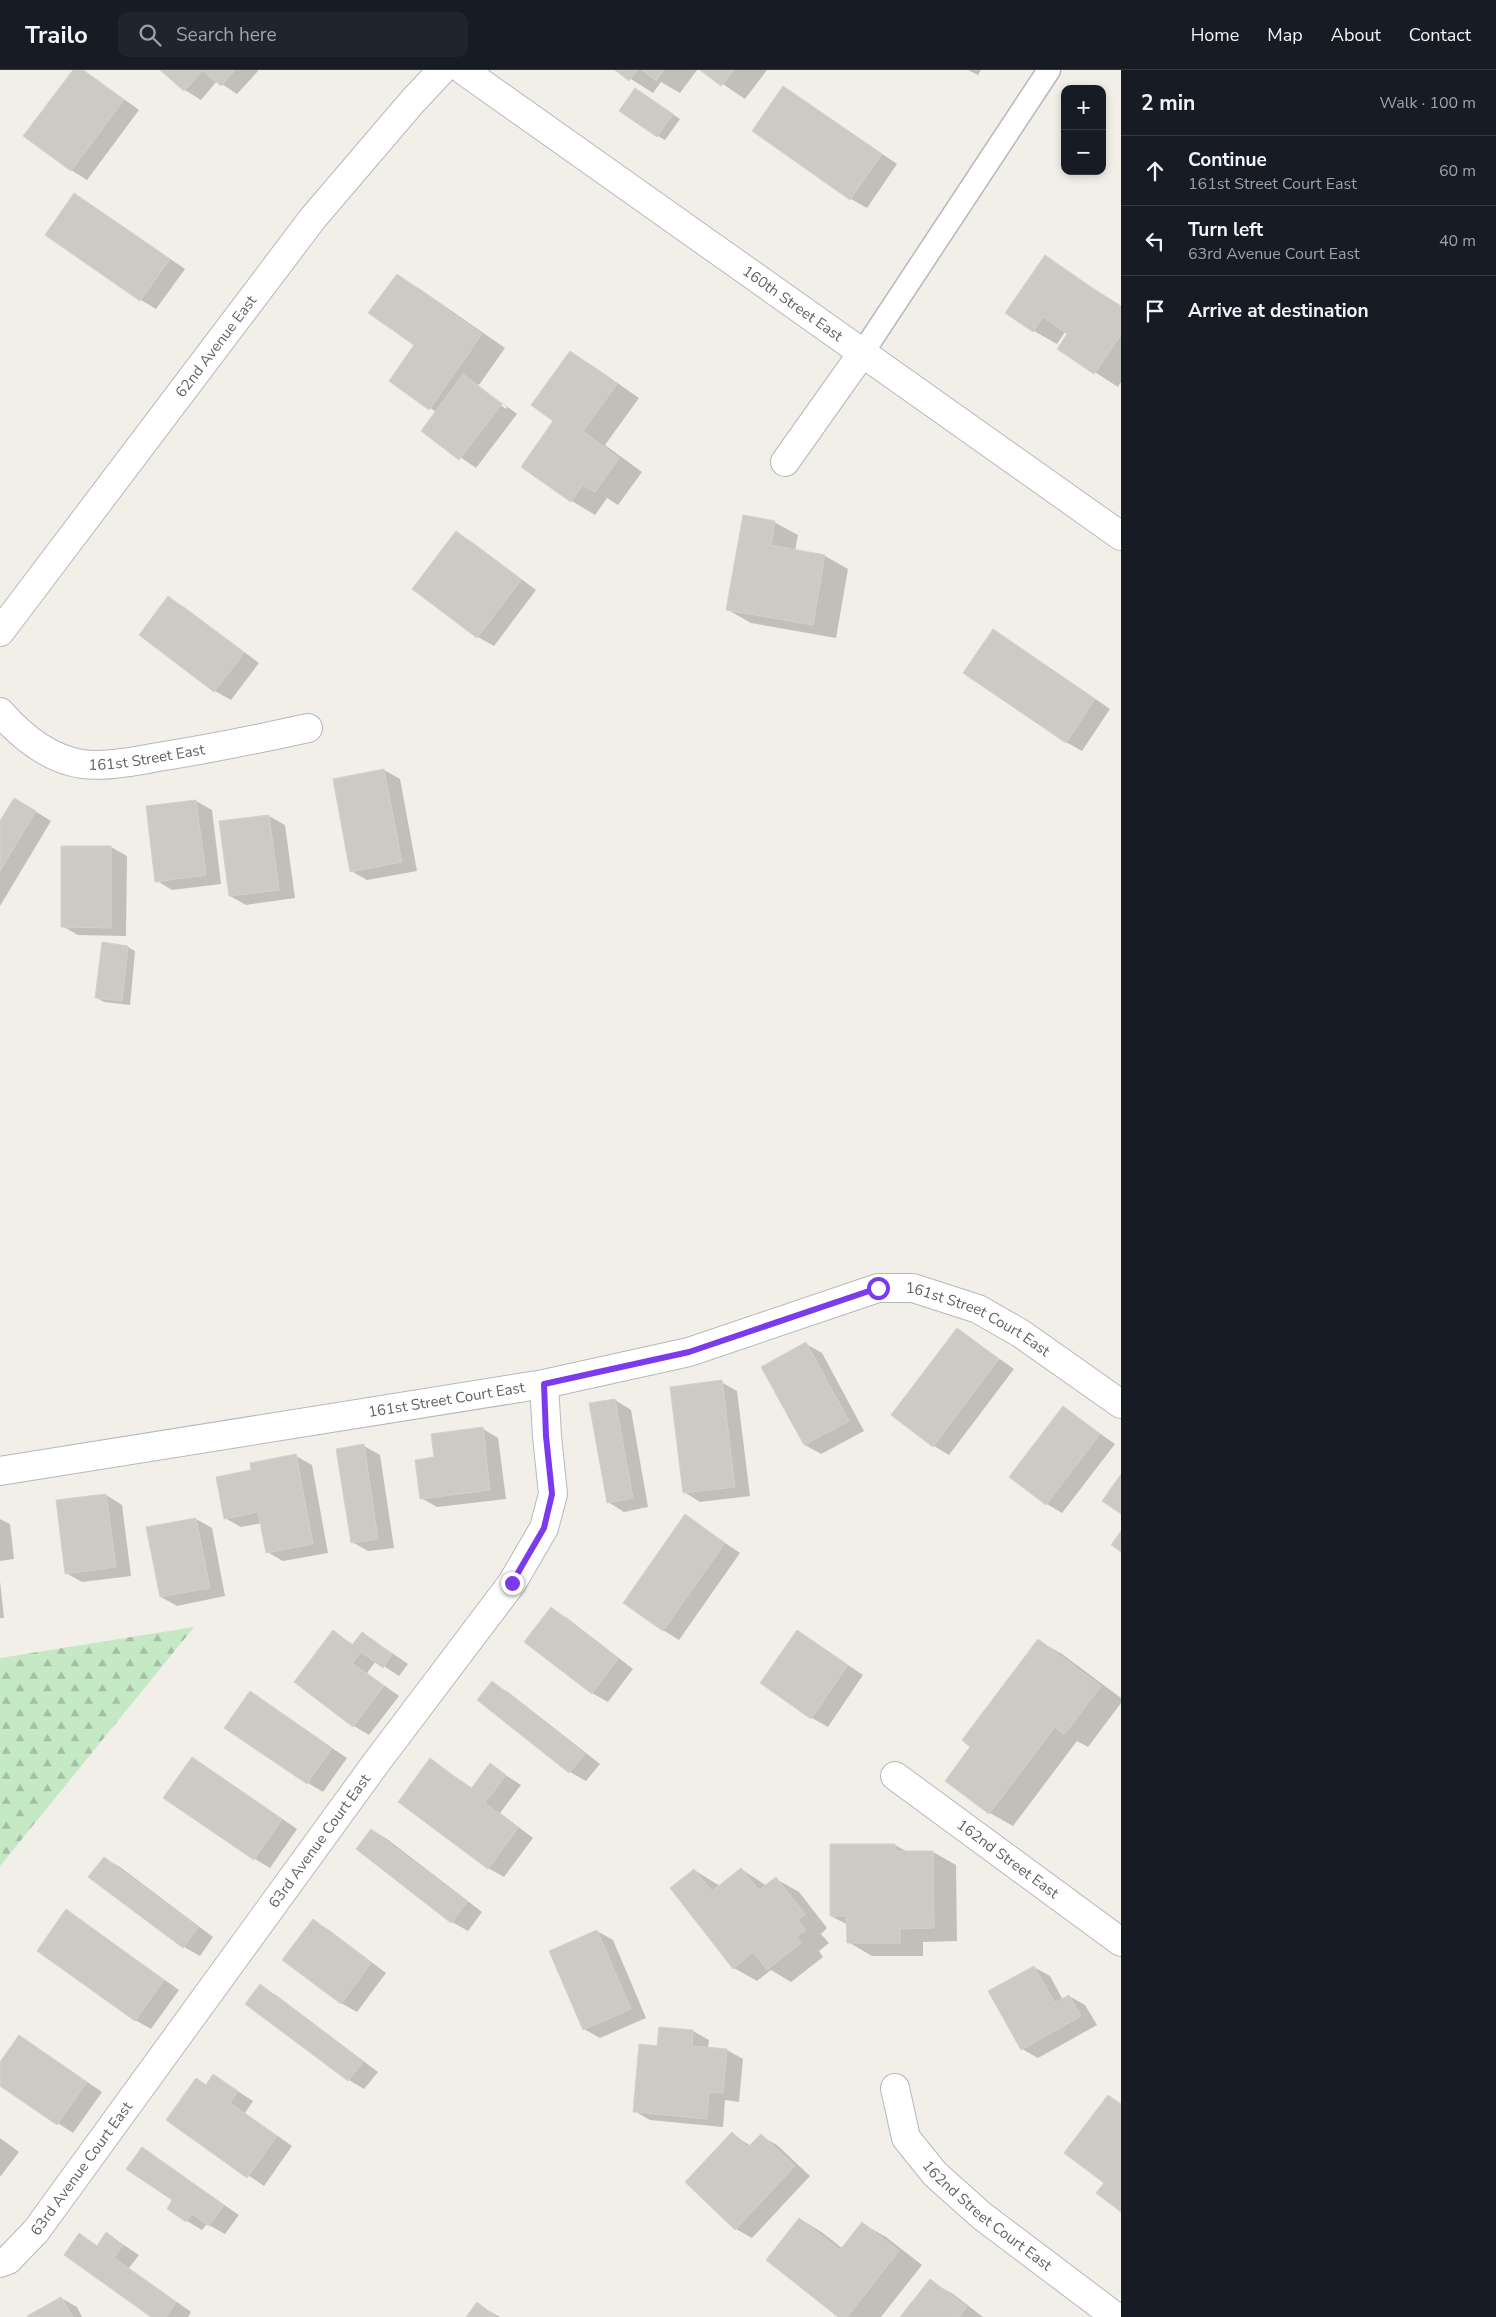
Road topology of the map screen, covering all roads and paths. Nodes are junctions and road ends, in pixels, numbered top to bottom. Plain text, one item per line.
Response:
1 (442, 70) edge
2 (464, 70) edge
3 (1049, 70) edge
4 (863, 352) junction
5 (785, 462) dead end
6 (1121, 536) edge
7 (0, 632) edge
8 (0, 712) edge
9 (308, 728) dead end
10 (544, 1384) junction
11 (1121, 1404) edge
12 (0, 1471) edge
13 (894, 1776) dead end
14 (1121, 1942) edge
15 (895, 2088) dead end
16 (0, 2263) edge
17 (1116, 2317) edge

1 - 7 street, 62nd Avenue East
2 - 4 street, 160th Street East
3 - 4 lane
4 - 5 street
4 - 6 street, 160th Street East
8 - 9 street, 161st Street East
10 - 11 street, 161st Street Court East
10 - 12 street, 161st Street Court East
10 - 16 street, 63rd Avenue Court East
13 - 14 street, 162nd Street East
15 - 17 street, 162nd Street Court East

